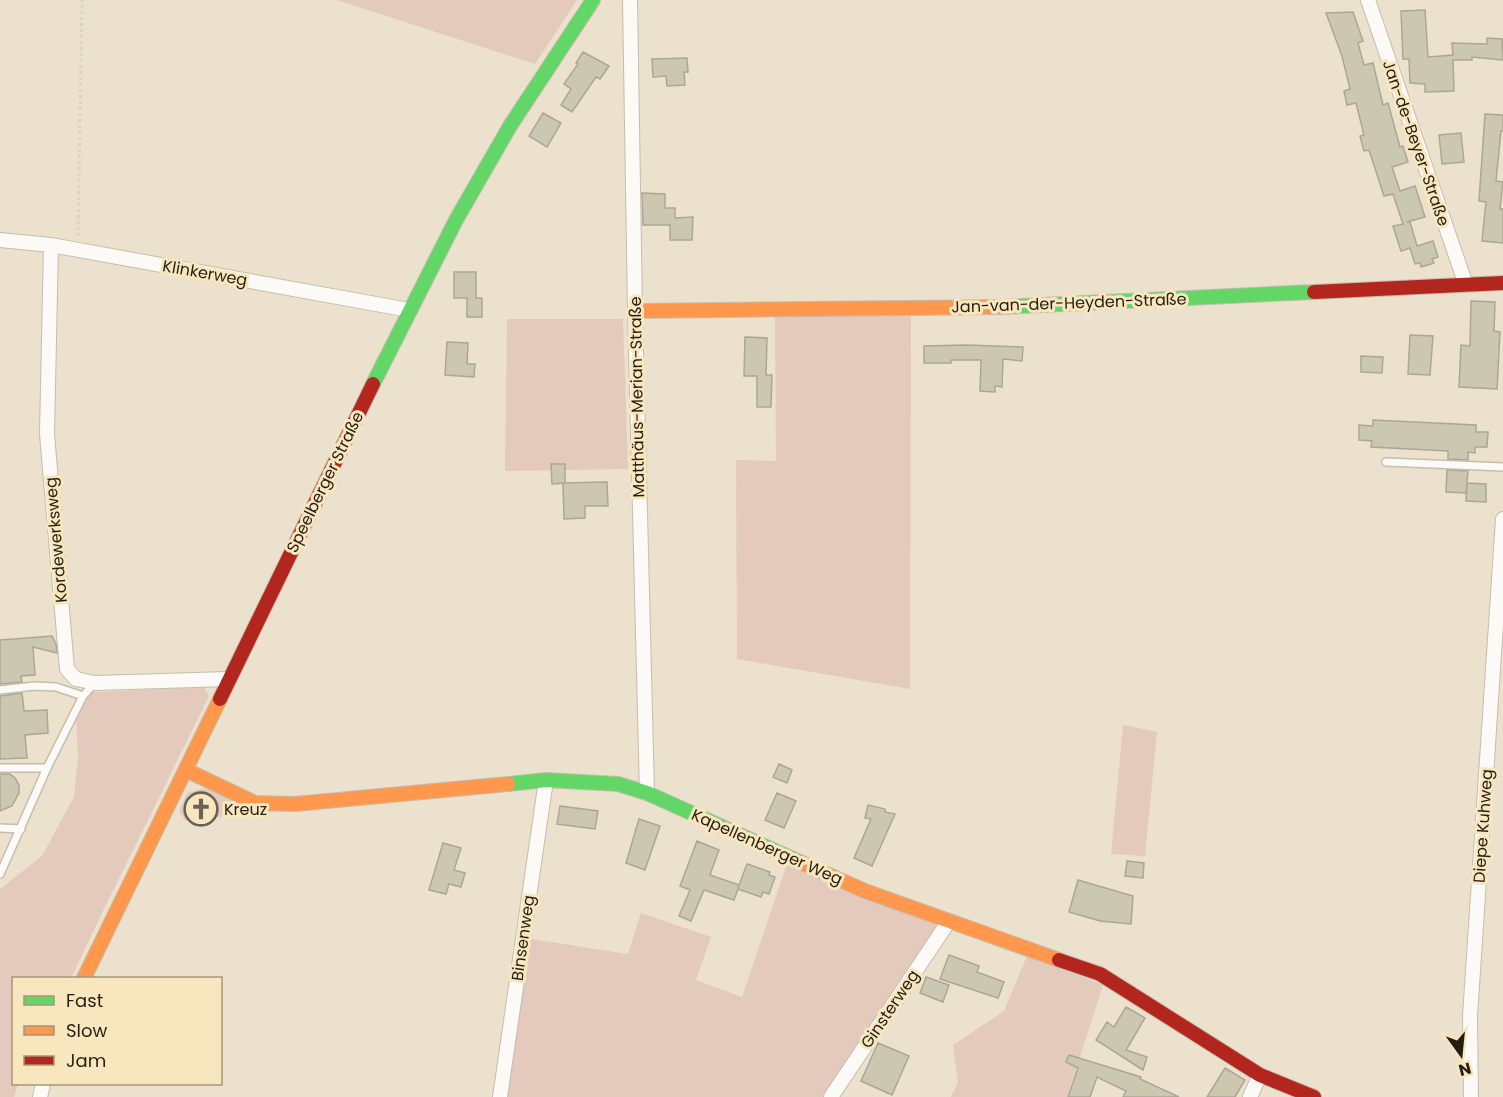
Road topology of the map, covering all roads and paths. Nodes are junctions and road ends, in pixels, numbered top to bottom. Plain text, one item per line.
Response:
1 (82, 0) edge
2 (592, 0) edge
3 (630, 0) edge
4 (1368, 0) edge
5 (0, 240) edge
6 (51, 245) junction
7 (78, 250) junction
8 (1503, 283) edge
9 (1466, 285) junction
10 (409, 310) junction
11 (635, 311) junction
12 (1386, 462) dead end
13 (1503, 467) edge
14 (1503, 519) edge
15 (228, 679) junction
16 (95, 683) junction
17 (0, 690) edge
18 (83, 696) junction
19 (0, 768) edge
20 (47, 768) junction
21 (186, 770) junction
22 (546, 780) junction
23 (647, 793) junction
24 (0, 828) edge
25 (21, 829) junction
26 (0, 874) edge
27 (949, 921) junction
28 (84, 977) edge
29 (1260, 1075) junction
30 (500, 1097) edge
31 (831, 1097) edge
32 (1250, 1097) edge
33 (1314, 1097) edge
34 (1471, 1097) edge

1 - 7 path
2 - 10 street, Speelberger Straße
3 - 11 street, Matthäus-Merian-Straße
4 - 9 street, Jan-de-Beyer-Straße
5 - 6 street, Klinkerweg
6 - 7 street, Klinkerweg
6 - 16 street, Kordewerksweg
7 - 10 street, Klinkerweg
8 - 9 street, Jan-van-der-Heyden-Straße
9 - 11 street, Jan-van-der-Heyden-Straße
10 - 15 street, Speelberger Straße
11 - 23 street, Matthäus-Merian-Straße
12 - 13 lane
14 - 34 street, Diepe Kuhweg
15 - 16 street, Kordewerksweg
15 - 21 street, Speelberger Straße
16 - 18 lane
17 - 18 lane
18 - 20 lane
19 - 20 lane
20 - 25 lane
21 - 22 street, Kapellenberger Weg
21 - 28 street, Speelberger Straße
22 - 23 street, Kapellenberger Weg
22 - 30 street, Binsenweg
23 - 27 street, Kapellenberger Weg
24 - 25 lane
25 - 26 lane
27 - 29 street, Kapellenberger Weg
27 - 31 street, Ginsterweg
29 - 32 street
29 - 33 street, Kapellenberger Weg

